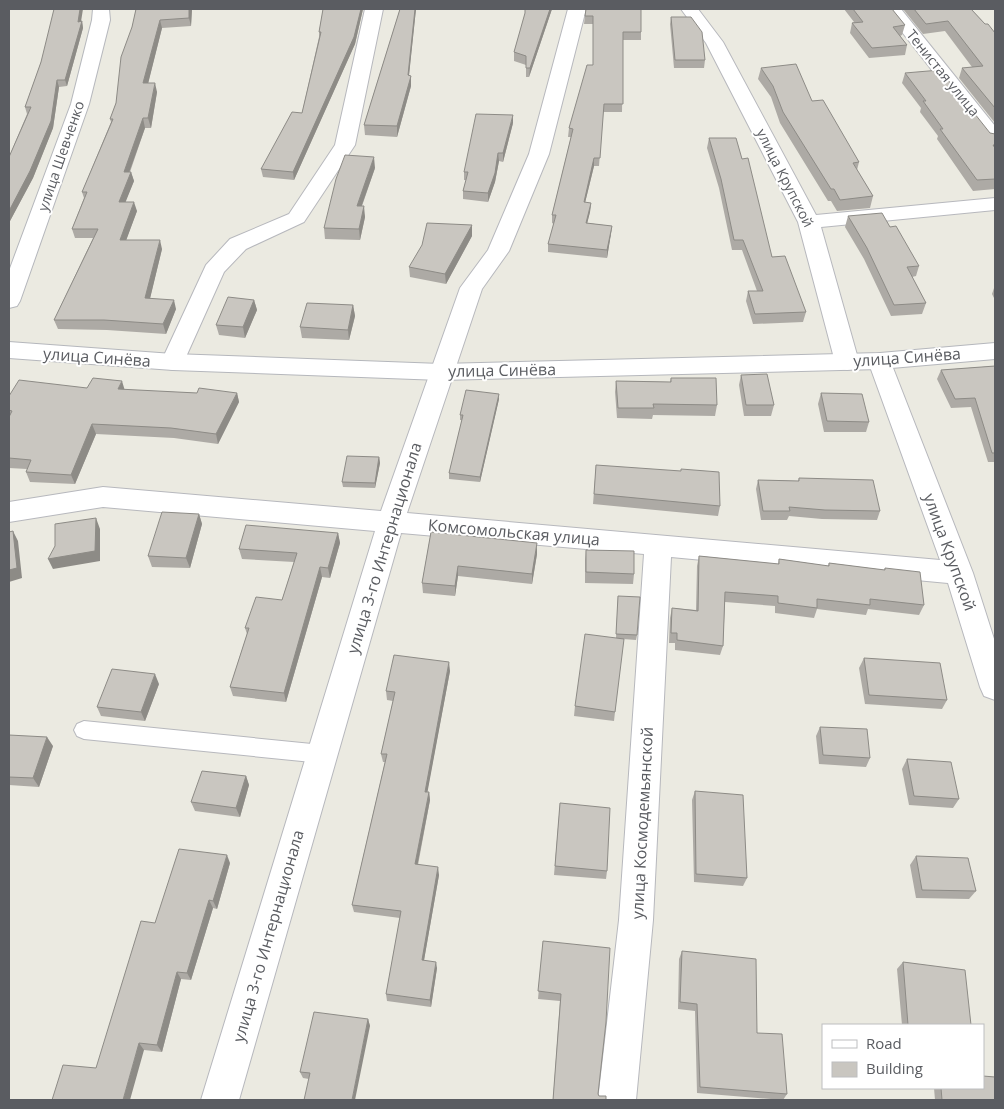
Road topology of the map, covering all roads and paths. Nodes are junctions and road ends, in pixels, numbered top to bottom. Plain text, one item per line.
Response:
1 (101, 9) edge
2 (374, 9) edge
3 (577, 9) edge
4 (689, 9) edge
5 (892, 9) edge
6 (995, 138) edge
7 (995, 204) edge
8 (809, 222) junction
9 (9, 301) edge
10 (9, 350) edge
11 (995, 351) edge
12 (880, 361) junction
13 (173, 362) junction
14 (847, 362) junction
15 (441, 372) junction
16 (9, 512) edge
17 (391, 522) junction
18 (658, 545) junction
19 (959, 573) junction
20 (987, 636) edge
21 (995, 687) edge
22 (84, 730) dead end
23 (322, 754) junction
24 (220, 1100) edge
25 (617, 1100) edge

1 - 9 street, улица Шевченко
2 - 13 street
3 - 15 street, улица 3-го Интернационала
4 - 8 street, улица Крупской
5 - 6 street, Тенистая улица
7 - 8 street
8 - 14 street, улица Крупской
10 - 13 street, улица Синёва
11 - 12 street, улица Синёва
12 - 14 street, улица Синёва
12 - 19 street, улица Крупской
13 - 15 street, улица Синёва
14 - 15 street, улица Синёва
15 - 17 street, улица 3-го Интернационала
16 - 17 street, Комсомольская улица
17 - 18 street, Комсомольская улица
17 - 23 street, улица 3-го Интернационала
18 - 19 street, Комсомольская улица
18 - 25 street, улица Космодемьянской
19 - 20 street, улица Крупской
20 - 21 street, улица Крупской
22 - 23 lane
23 - 24 street, улица 3-го Интернационала

